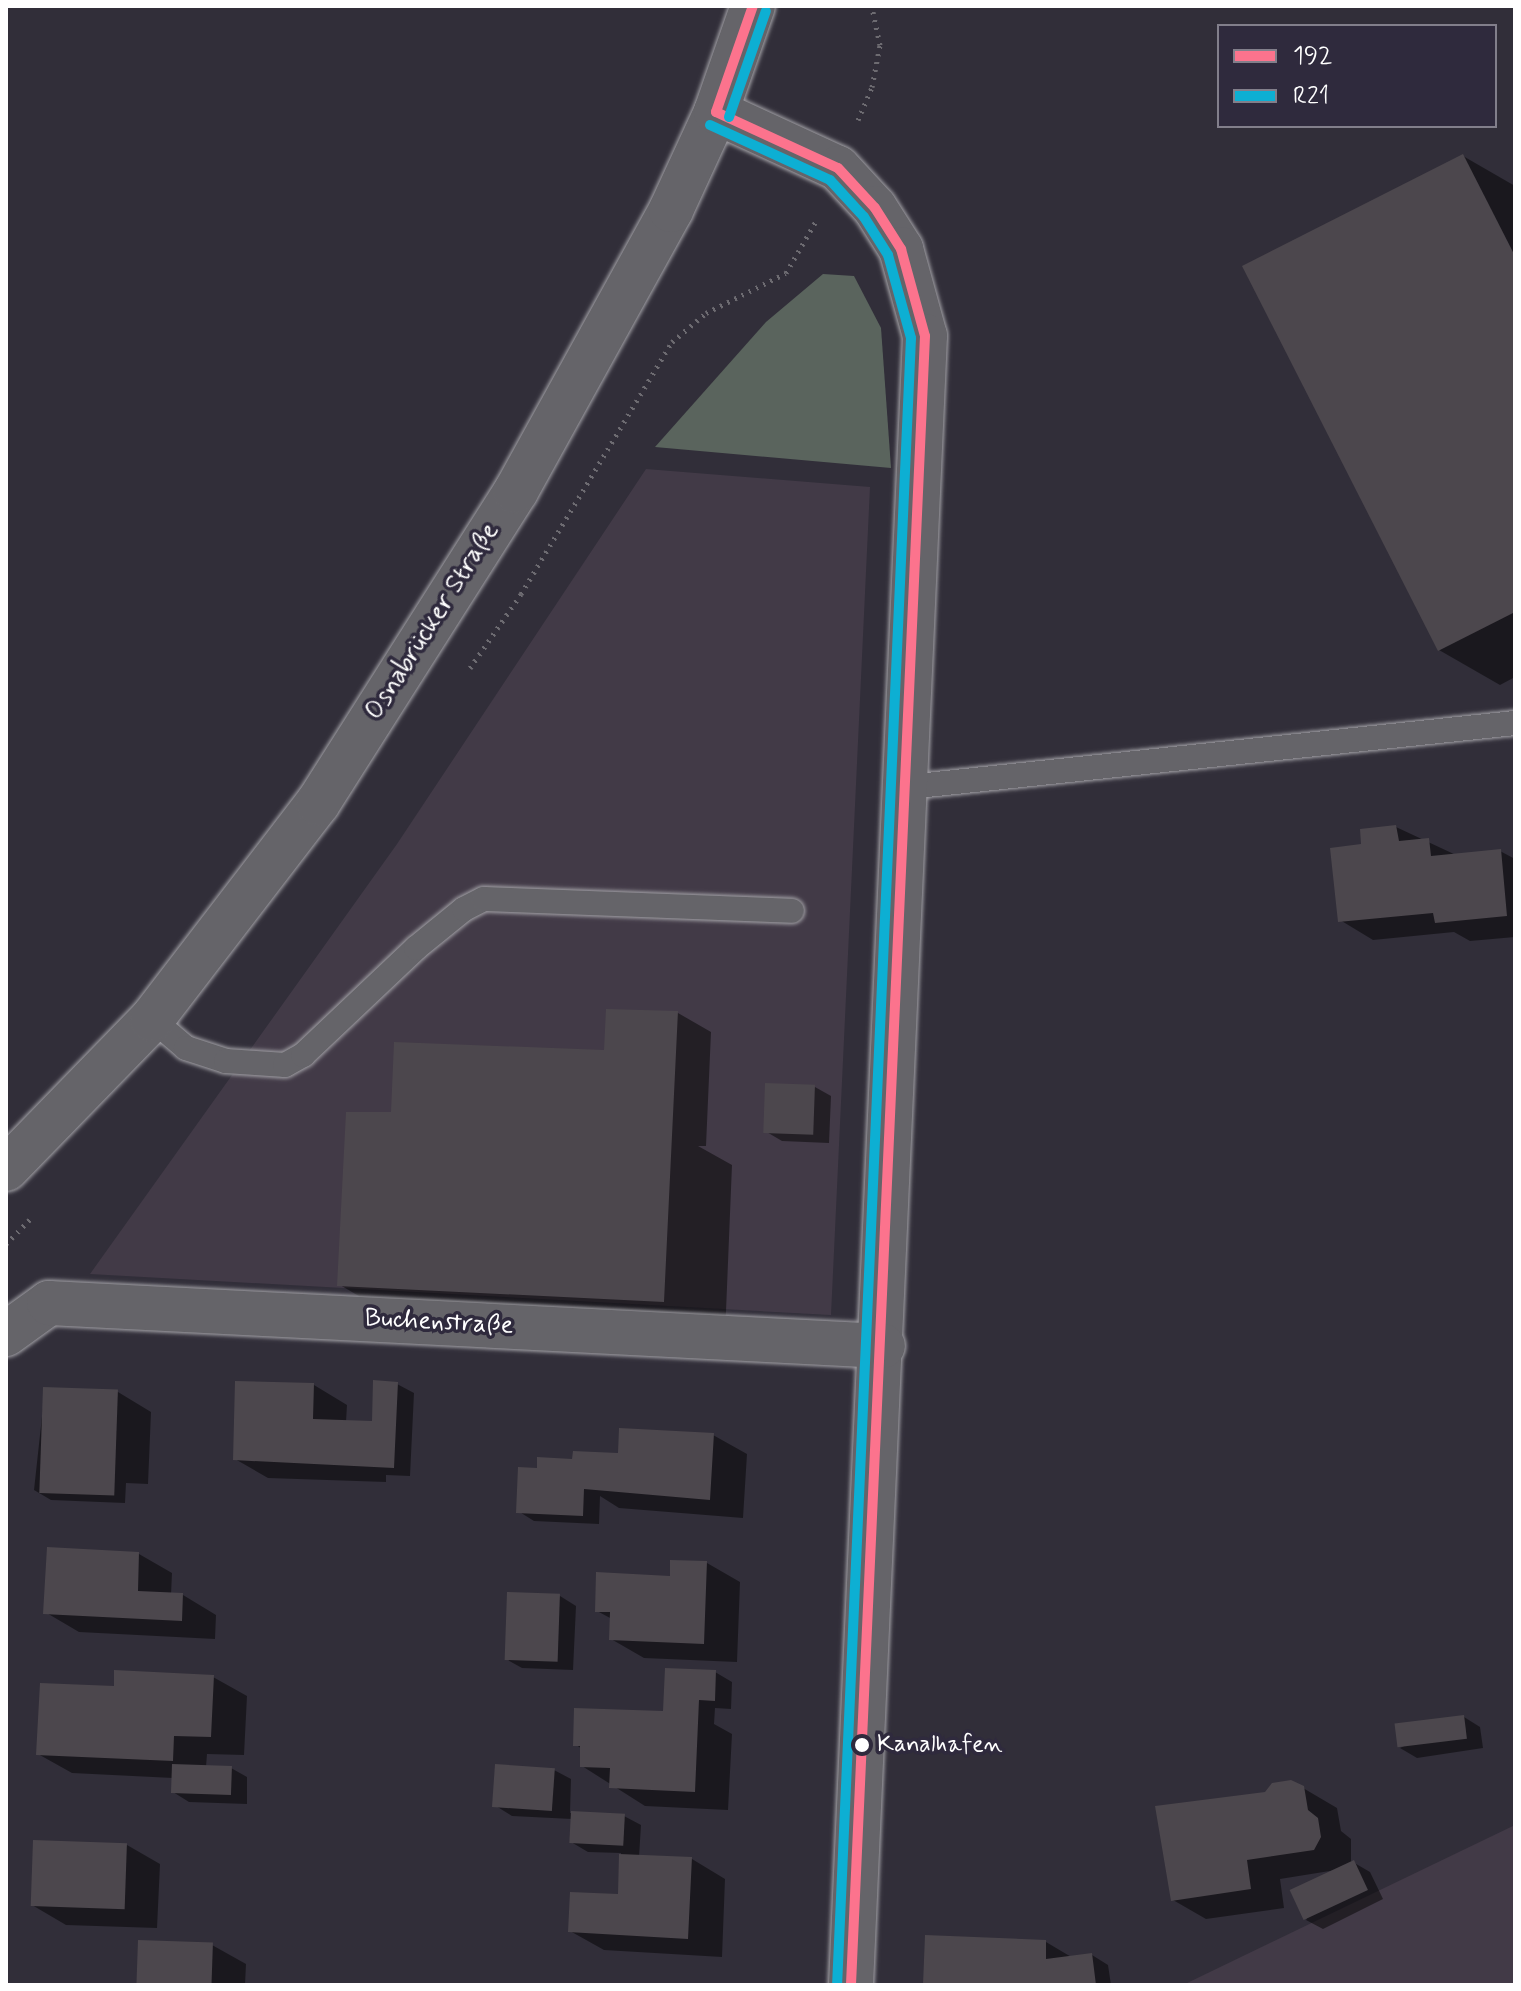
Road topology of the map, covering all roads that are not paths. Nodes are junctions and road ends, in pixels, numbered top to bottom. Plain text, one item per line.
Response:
1 (753, 6) edge
2 (716, 112) junction
3 (1515, 723) edge
4 (908, 787) junction
5 (792, 911) dead end
6 (152, 1019) junction
7 (6, 1169) edge
8 (6, 1334) edge
9 (883, 1346) junction
10 (851, 1985) edge

1 - 2 street, Osnabrücker Straße
2 - 4 street
2 - 6 street, Osnabrücker Straße
3 - 4 lane
4 - 9 street
5 - 6 lane
6 - 7 street, Osnabrücker Straße
8 - 9 street, Buchenstraße
9 - 10 street

